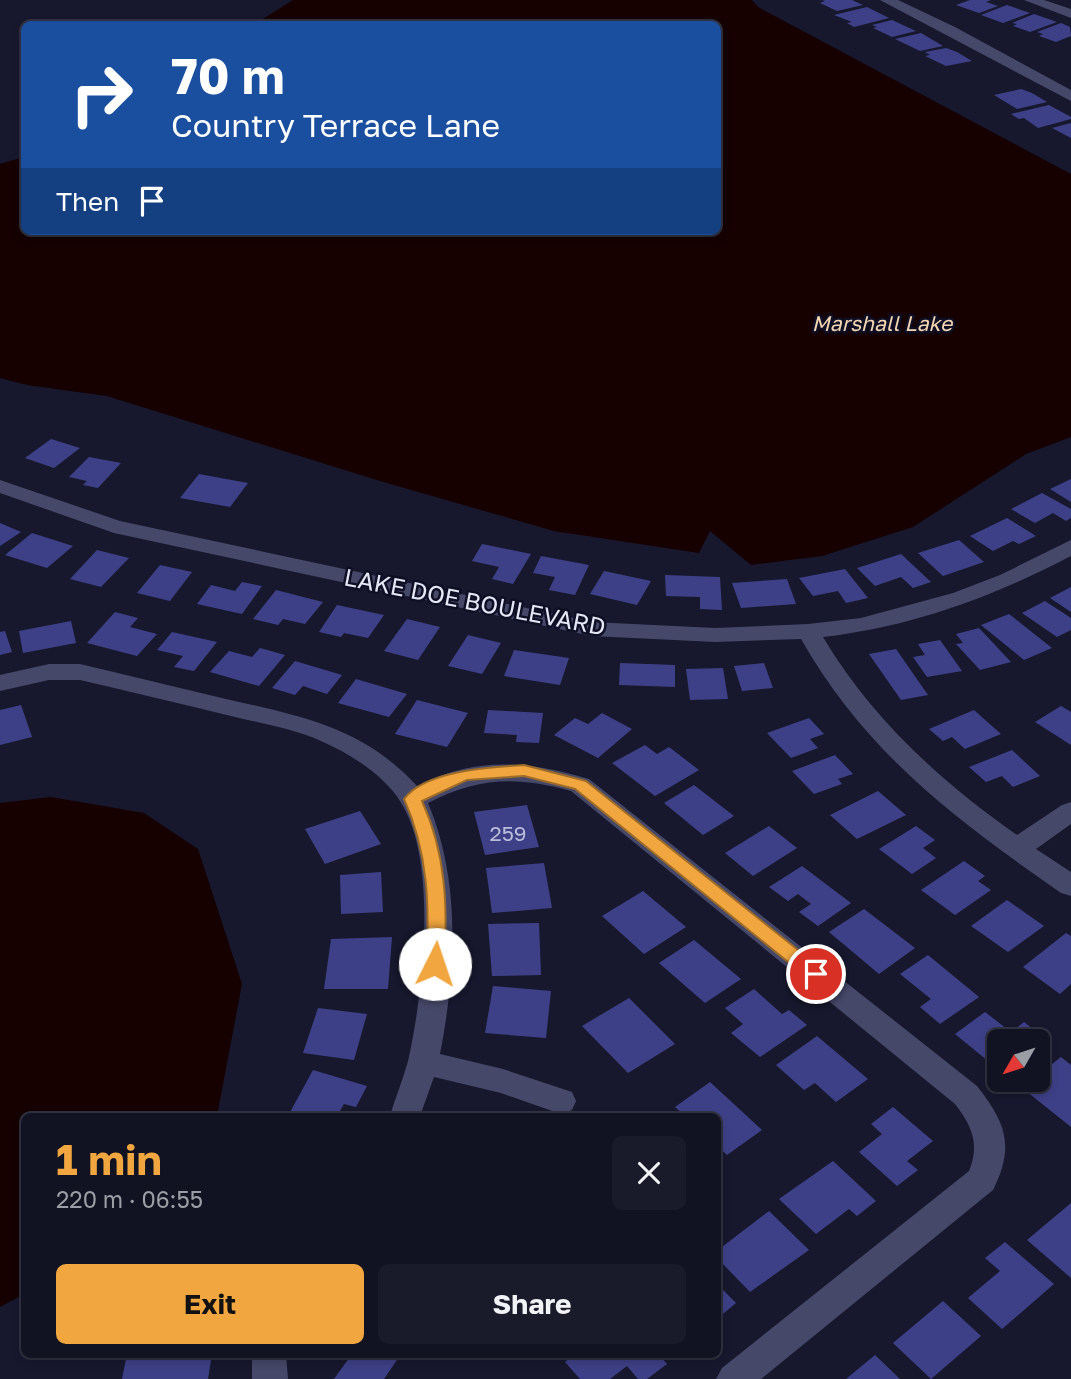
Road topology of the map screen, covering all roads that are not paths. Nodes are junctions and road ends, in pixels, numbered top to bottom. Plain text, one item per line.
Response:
1 (887, 0) edge
2 (1031, 0) edge
3 (1071, 14) edge
4 (1071, 96) edge
5 (0, 486) edge
6 (1071, 547) edge
7 (808, 631) junction
8 (0, 683) edge
9 (413, 799) junction
10 (1071, 811) edge
11 (1018, 848) junction
12 (1071, 886) edge
13 (423, 1062) junction
14 (561, 1101) dead end
15 (406, 1113) edge
16 (269, 1358) edge
17 (270, 1379) edge
18 (734, 1379) edge

1 - 4 street
2 - 3 street
5 - 7 street, LAKE DOE BOULEVARD
6 - 7 street, LAKE DOE BOULEVARD
7 - 11 street
8 - 9 street
9 - 13 street
9 - 18 street
10 - 11 street
11 - 12 street
13 - 14 street
13 - 15 street
16 - 17 street

